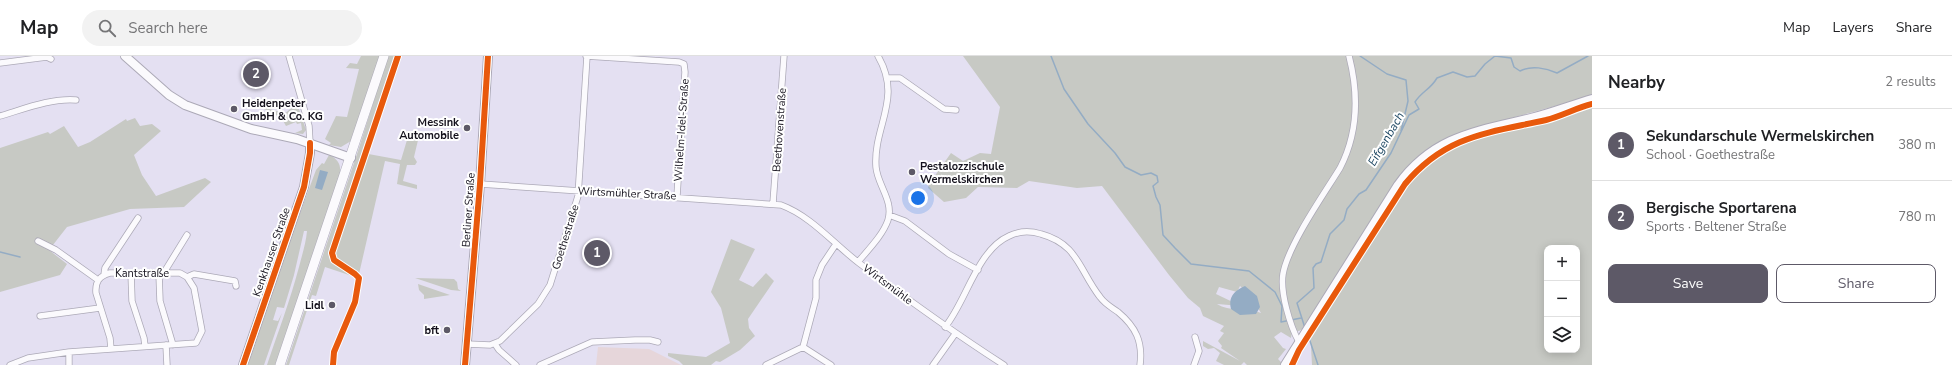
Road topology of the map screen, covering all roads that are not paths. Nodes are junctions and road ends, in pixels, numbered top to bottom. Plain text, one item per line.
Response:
1 (125, 56) edge
2 (289, 56) edge
3 (384, 56) edge
4 (488, 56) edge
5 (587, 56) edge
6 (784, 56) edge
7 (878, 56) edge
8 (1349, 56) edge
9 (51, 59) dead end
10 (0, 63) edge
11 (886, 78) junction
12 (1592, 99) edge
13 (76, 100) dead end
14 (956, 110) dead end
15 (0, 116) edge
16 (310, 143) junction
17 (351, 158) junction
18 (480, 184) junction
19 (578, 189) junction
20 (677, 196) junction
21 (773, 204) junction
22 (889, 216) junction
23 (138, 218) dead end
24 (187, 235) dead end
25 (38, 241) dead end
26 (836, 244) junction
27 (858, 262) junction
28 (978, 270) junction
29 (131, 273) junction
30 (161, 274) junction
31 (104, 275) junction
32 (187, 276) junction
33 (98, 280) junction
34 (236, 286) dead end
35 (100, 308) junction
36 (40, 316) dead end
37 (945, 327) junction
38 (955, 334) junction
39 (1194, 337) dead end
40 (1300, 340) junction
41 (658, 342) dead end
42 (467, 344) junction
43 (495, 344) junction
44 (166, 345) junction
45 (173, 345) junction
46 (145, 346) junction
47 (803, 347) junction
48 (111, 349) junction
49 (69, 352) junction
50 (13, 363) edge
51 (69, 365) edge
52 (167, 365) edge
53 (243, 365) edge
54 (281, 365) edge
55 (465, 365) edge
56 (516, 365) edge
57 (540, 365) edge
58 (766, 365) edge
59 (831, 365) edge
60 (933, 365) edge
61 (1004, 365) edge
62 (1140, 365) edge
63 (1194, 365) edge
64 (1285, 365) edge

1 - 16 main road
2 - 16 street
3 - 17 main road
4 - 18 main road, Berliner Straße
5 - 19 street, Goethestraße
5 - 20 street, Wilhelm-Idel-Straße
6 - 21 street, Beethovenstraße
7 - 11 street
8 - 40 street
9 - 10 street
11 - 14 street
11 - 22 street
12 - 40 main road
13 - 15 street
16 - 17 main road
16 - 53 main road, Kenkhauser Straße
17 - 54 main road
18 - 19 street, Wirtsmühler Straße
18 - 42 main road, Berliner Straße
19 - 20 street, Wirtsmühler Straße
19 - 43 street, Goethestraße
20 - 21 street, Wirtsmühler Straße
21 - 26 street, Wirtsmühle
22 - 27 street
22 - 28 street
23 - 31 street
24 - 30 street
25 - 33 street
26 - 27 street, Wirtsmühle
26 - 47 street
27 - 37 street, Wirtsmühle
28 - 37 street
28 - 62 street
29 - 30 street, Kantstraße
29 - 31 street, Kantstraße
29 - 46 street
30 - 32 street, Kantstraße
30 - 45 street
31 - 33 street, Kantstraße
32 - 34 street, Kantstraße
32 - 45 street
33 - 35 street
35 - 36 street
35 - 48 street
37 - 38 street, Wirtsmühle
38 - 60 street
38 - 61 street, Wirtsmühle
39 - 63 street
40 - 64 main road
41 - 57 street
42 - 43 street
42 - 55 main road, Berliner Straße
43 - 56 street
44 - 45 street
44 - 46 street
44 - 52 street
46 - 48 street
47 - 58 street
47 - 59 street
48 - 49 street
49 - 50 street
49 - 51 street

